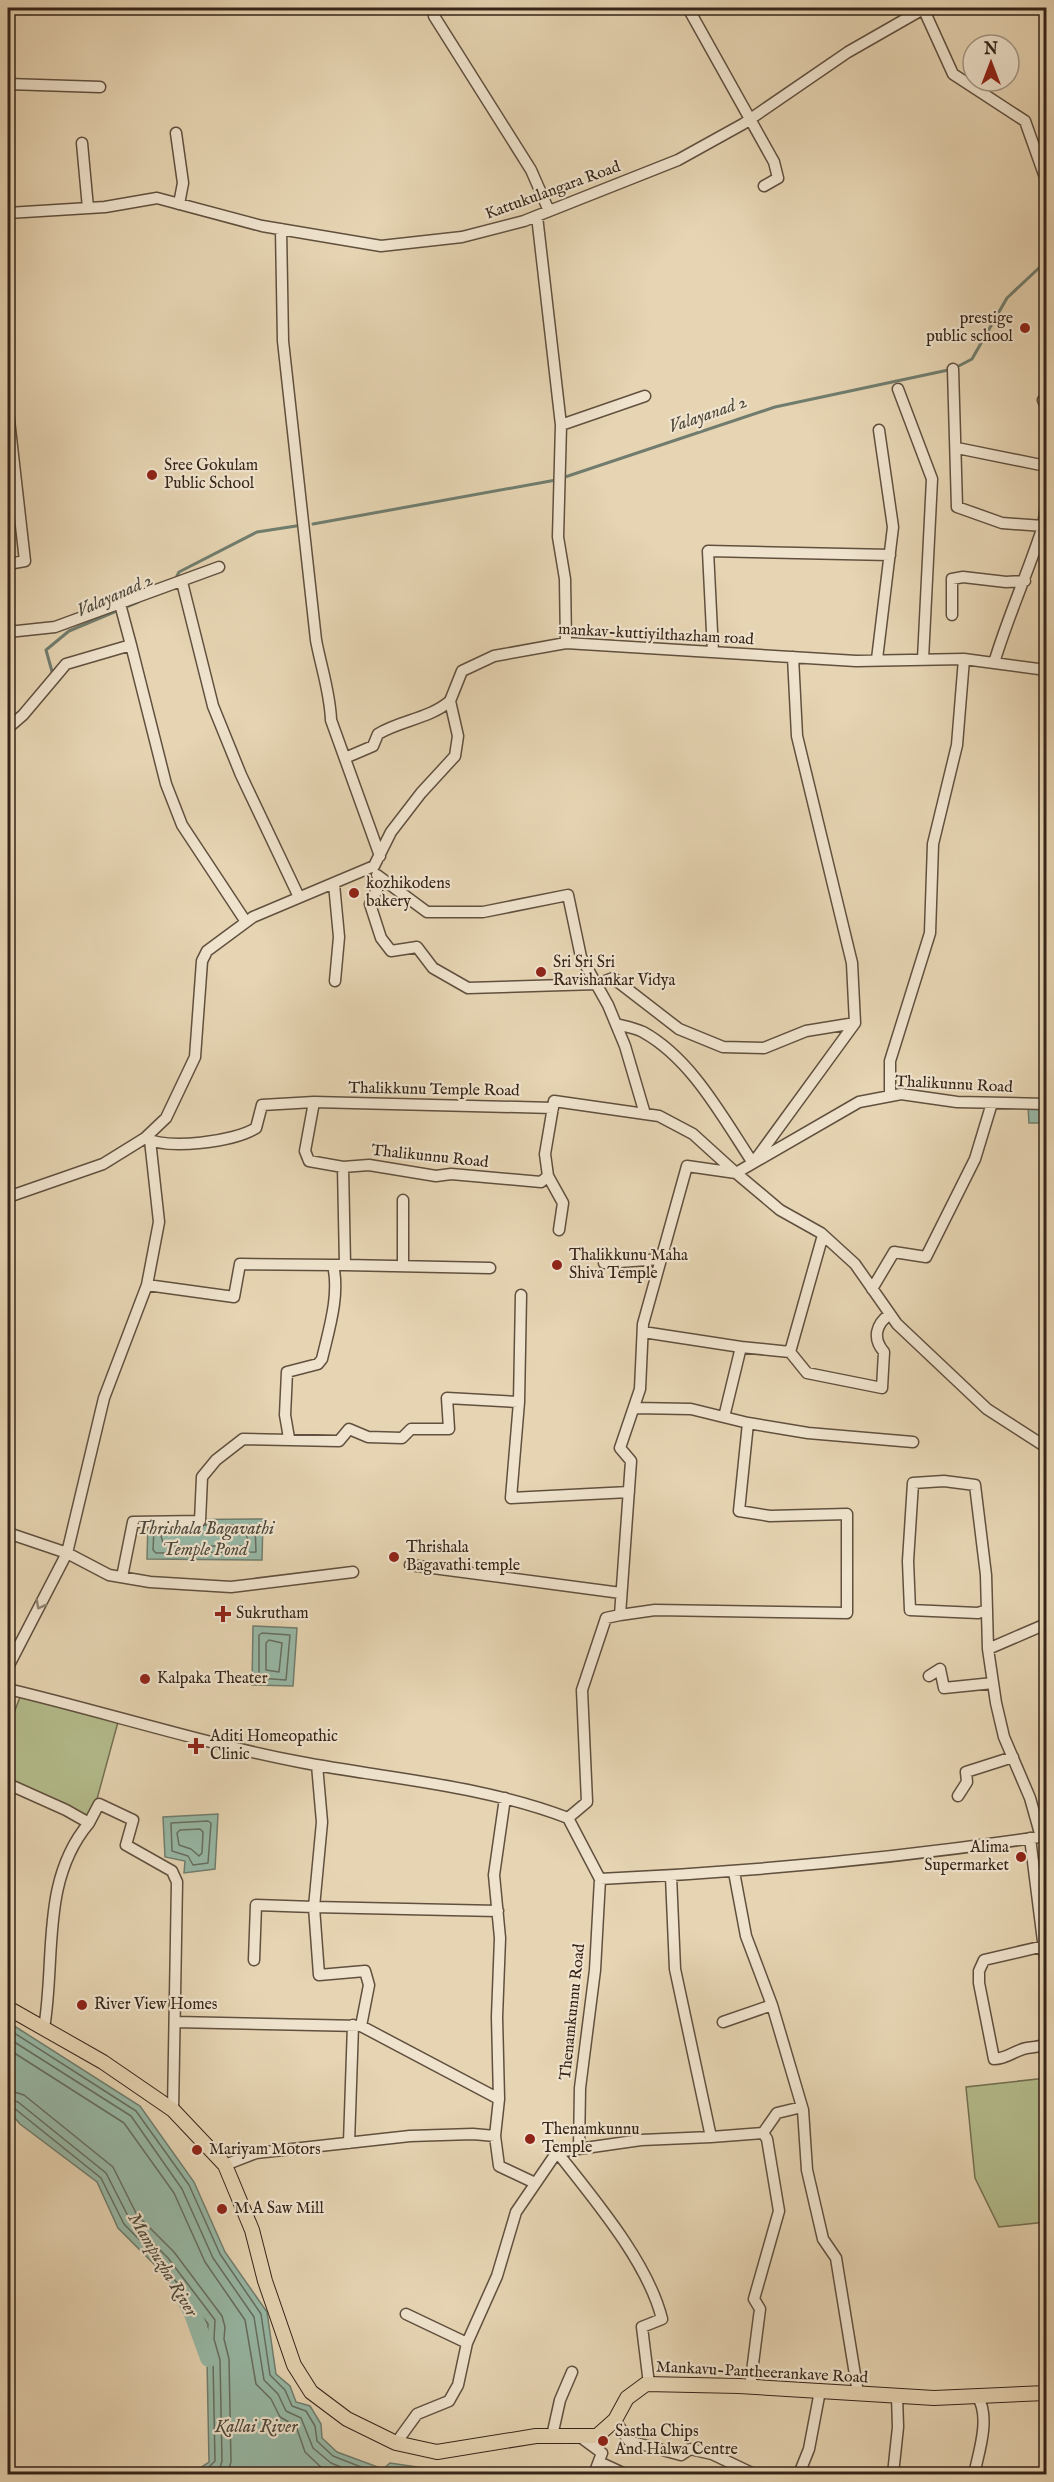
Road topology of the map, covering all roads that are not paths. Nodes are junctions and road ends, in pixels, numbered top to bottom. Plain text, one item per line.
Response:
1 (438, 8) edge
2 (688, 8) edge
3 (924, 8) edge
4 (8, 84) edge
5 (100, 87) dead end
6 (751, 119) junction
7 (176, 133) dead end
8 (82, 143) dead end
9 (1047, 180) edge
10 (764, 186) dead end
11 (179, 204) junction
12 (88, 208) junction
13 (549, 211) junction
14 (8, 213) edge
15 (537, 216) junction
16 (281, 229) junction
17 (953, 369) dead end
18 (898, 389) dead end
19 (645, 396) dead end
20 (8, 411) edge
21 (561, 425) junction
22 (879, 429) dead end
23 (957, 448) junction
24 (1047, 466) edge
25 (1047, 506) edge
26 (1043, 526) junction
27 (890, 555) junction
28 (8, 564) edge
29 (219, 567) dead end
30 (1024, 580) junction
31 (182, 582) junction
32 (120, 604) junction
33 (952, 615) dead end
34 (8, 632) edge
35 (566, 644) junction
36 (131, 645) junction
37 (713, 652) junction
38 (793, 657) junction
39 (877, 659) junction
40 (922, 659) junction
41 (964, 659) junction
42 (994, 663) junction
43 (1046, 666) edge
44 (450, 701) junction
45 (8, 728) edge
46 (345, 758) junction
47 (380, 856) junction
48 (370, 870) junction
49 (382, 879) junction
50 (334, 884) junction
51 (299, 897) junction
52 (246, 922) junction
53 (335, 981) dead end
54 (597, 984) junction
55 (855, 1023) junction
56 (616, 1024) junction
57 (890, 1096) junction
58 (314, 1102) junction
59 (992, 1102) junction
60 (1047, 1104) edge
61 (553, 1108) junction
62 (645, 1114) junction
63 (147, 1139) junction
64 (753, 1163) junction
65 (343, 1167) junction
66 (736, 1173) junction
67 (548, 1176) junction
68 (8, 1197) edge
69 (403, 1200) dead end
70 (559, 1230) dead end
71 (823, 1235) junction
72 (661, 1260) junction
73 (604, 1263) dead end
74 (333, 1265) junction
75 (345, 1265) junction
76 (403, 1266) junction
77 (490, 1268) dead end
78 (147, 1285) junction
79 (872, 1289) junction
80 (521, 1295) dead end
81 (890, 1314) junction
82 (643, 1332) junction
83 (741, 1347) junction
84 (790, 1352) junction
85 (519, 1402) junction
86 (634, 1408) junction
87 (724, 1417) junction
88 (748, 1423) junction
89 (289, 1438) junction
90 (913, 1442) dead end
91 (1047, 1447) edge
92 (629, 1492) junction
93 (8, 1533) edge
94 (67, 1553) junction
95 (410, 1565) dead end
96 (353, 1572) dead end
97 (122, 1577) junction
98 (621, 1593) junction
99 (987, 1610) junction
100 (620, 1616) junction
101 (1047, 1624) edge
102 (988, 1649) junction
103 (8, 1667) edge
104 (929, 1676) dead end
105 (993, 1683) junction
106 (8, 1689) edge
107 (1013, 1757) junction
108 (317, 1765) junction
109 (8, 1784) edge
110 (958, 1796) dead end
111 (504, 1798) junction
112 (568, 1818) junction
113 (89, 1823) junction
114 (1039, 1837) edge
115 (734, 1872) junction
116 (671, 1876) junction
117 (600, 1879) junction
118 (314, 1907) junction
119 (498, 1911) junction
120 (1044, 1946) junction
121 (254, 1960) dead end
122 (1047, 1965) edge
123 (772, 2005) junction
124 (8, 2008) edge
125 (175, 2022) junction
126 (723, 2022) dead end
127 (357, 2025) junction
128 (44, 2028) junction
129 (1047, 2044) edge
130 (499, 2099) junction
131 (802, 2107) junction
132 (173, 2110) junction
133 (763, 2133) junction
134 (495, 2136) junction
135 (711, 2138) junction
136 (349, 2143) junction
137 (579, 2148) junction
138 (557, 2152) junction
139 (225, 2165) junction
140 (535, 2183) junction
141 (406, 2314) dead end
142 (467, 2343) junction
143 (572, 2372) dead end
144 (649, 2384) junction
145 (750, 2387) junction
146 (820, 2391) junction
147 (858, 2393) junction
148 (1047, 2393) edge
149 (897, 2396) junction
150 (977, 2396) junction
151 (615, 2420) junction
152 (552, 2436) junction
153 (579, 2436) junction
154 (396, 2443) junction
155 (599, 2462) junction
156 (594, 2475) edge
157 (625, 2475) edge
158 (754, 2475) edge
159 (799, 2475) edge
160 (893, 2475) edge
161 (974, 2475) edge

1 - 13 street
2 - 6 street
3 - 6 street, Kattukulangara Road
3 - 9 street
4 - 5 street
6 - 10 street
6 - 13 street, Kattukulangara Road
7 - 11 street
8 - 12 street
11 - 12 street, Kattukulangara Road
11 - 16 street, Kattukulangara Road
12 - 14 street, Kattukulangara Road
13 - 15 street, Kattukulangara Road
15 - 16 street, Kattukulangara Road
15 - 21 street
16 - 46 street
17 - 23 street
18 - 40 street
19 - 21 street
20 - 28 street
21 - 35 street
22 - 27 street
23 - 24 street
23 - 26 street
25 - 26 street
26 - 30 street
27 - 37 street
27 - 39 street
29 - 31 street
30 - 33 street
30 - 42 street
31 - 32 street
31 - 51 street
32 - 34 street
32 - 36 street
35 - 37 street, mankav-kuttiyilthazham road
35 - 44 street, mankav-kuttiyilthazham road
36 - 45 street
36 - 52 street
37 - 38 street, mankav-kuttiyilthazham road
38 - 39 street, mankav-kuttiyilthazham road
38 - 55 street
39 - 40 street, mankav-kuttiyilthazham road
40 - 41 street, mankav-kuttiyilthazham road
41 - 42 street, mankav-kuttiyilthazham road
41 - 57 street
42 - 43 street, mankav-kuttiyilthazham road
44 - 46 street
44 - 47 street
46 - 47 street
47 - 48 street
48 - 49 street
48 - 50 street
49 - 54 street
49 - 54 street
50 - 51 street
50 - 53 street
51 - 52 street
52 - 63 street
54 - 55 street
54 - 56 street
55 - 64 street
56 - 62 street
56 - 64 street
57 - 59 street, Thalikunnu Road
57 - 64 street, Thalikunnu Road
58 - 61 street, Thalikkunu Temple Road
58 - 63 street
58 - 65 street, Thalikunnu Road
59 - 60 street, Thalikunnu Road
59 - 79 street
61 - 62 street, Thalikkunu Temple Road
61 - 67 street
62 - 66 street
63 - 68 street
63 - 78 street
64 - 66 street, Thalikunnu Road
65 - 67 street, Thalikunnu Road
65 - 75 street
66 - 71 street
66 - 72 street
67 - 70 street
69 - 76 street
71 - 79 street
71 - 84 street
72 - 73 street
72 - 82 street
74 - 75 street
74 - 78 street
74 - 89 street
75 - 76 street
76 - 77 street
78 - 94 street
79 - 81 street
80 - 85 street
81 - 84 street
81 - 91 street
82 - 83 street
82 - 86 street
83 - 84 street
83 - 87 street
85 - 89 street
85 - 92 street
86 - 87 street
86 - 92 street
87 - 88 street
88 - 90 street
88 - 100 street
89 - 97 street
92 - 98 street
93 - 94 street
94 - 97 street
94 -> 103 street
95 - 98 street
96 - 97 street
98 - 100 street
99 - 99 street
99 - 102 street
100 - 112 street
101 - 102 street
102 - 105 street
104 - 105 street
105 - 107 street
106 - 108 street
107 - 110 street
107 - 114 street
108 - 111 street
108 - 118 street
109 - 113 street
111 - 112 street
111 - 119 street
112 - 117 street
113 - 125 street
113 - 128 street
114 - 115 street
114 - 120 street
115 - 116 street
115 - 123 street
116 - 117 street
116 - 135 street
117 - 137 street, Thenamkunnu Road
118 - 119 street
118 - 121 street
118 - 127 street
119 - 130 street
120 - 122 street
120 - 129 street
123 - 126 street
123 - 131 street
124 - 128 main road, Mankavu-Pantheerankave Road
125 - 127 street
125 - 132 street
127 - 130 street
127 - 136 street
128 - 132 main road, Mankavu-Pantheerankave Road
130 - 134 street
131 - 133 street
131 - 147 street
132 - 139 main road, Mankavu-Pantheerankave Road
133 - 135 street
133 - 145 street
134 - 136 street
134 - 140 street
135 - 137 street
136 - 139 street
137 - 138 street
138 - 140 street
138 - 144 street
139 - 154 main road, Mankavu-Pantheerankave Road
140 - 142 street
141 - 142 street
142 - 154 street
143 - 152 street
144 - 145 main road, Mankavu-Pantheerankave Road
144 - 151 main road, Mankavu-Pantheerankave Road
145 - 146 main road, Mankavu-Pantheerankave Road
146 - 147 main road, Mankavu-Pantheerankave Road
146 - 159 street
147 - 149 main road, Mankavu-Pantheerankave Road
148 - 150 main road, Mankavu-Pantheerankave Road
149 - 150 main road, Mankavu-Pantheerankave Road
149 - 160 street
150 - 161 street
151 - 153 main road, Mankavu-Pantheerankave Road
151 - 158 street
152 - 153 main road, Mankavu-Pantheerankave Road
152 - 154 main road, Mankavu-Pantheerankave Road
153 - 155 street
155 - 156 street
155 - 157 street

